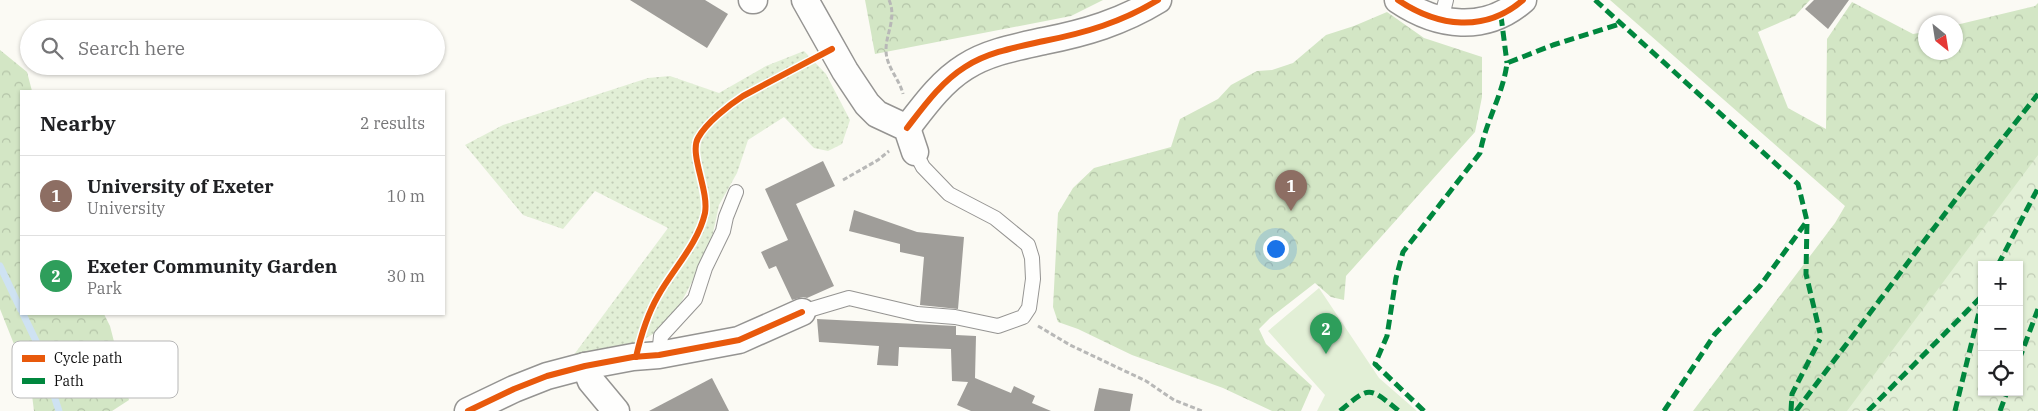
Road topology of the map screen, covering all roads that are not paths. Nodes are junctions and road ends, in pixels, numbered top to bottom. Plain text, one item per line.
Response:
1 (805, 0) edge
2 (1158, 0) edge
3 (1398, 0) edge
4 (1524, 0) edge
5 (1443, 10) edge
6 (912, 134) junction
7 (736, 192) dead end
8 (802, 312) joint
9 (659, 356) junction
10 (586, 366) junction
11 (468, 411) edge
12 (616, 411) edge

1 - 6 street
2 - 6 street
3 - 5 street
4 - 5 street
6 - 8 lane
7 - 9 lane
8 - 9 street
9 - 10 street
10 - 11 street
10 - 12 street

